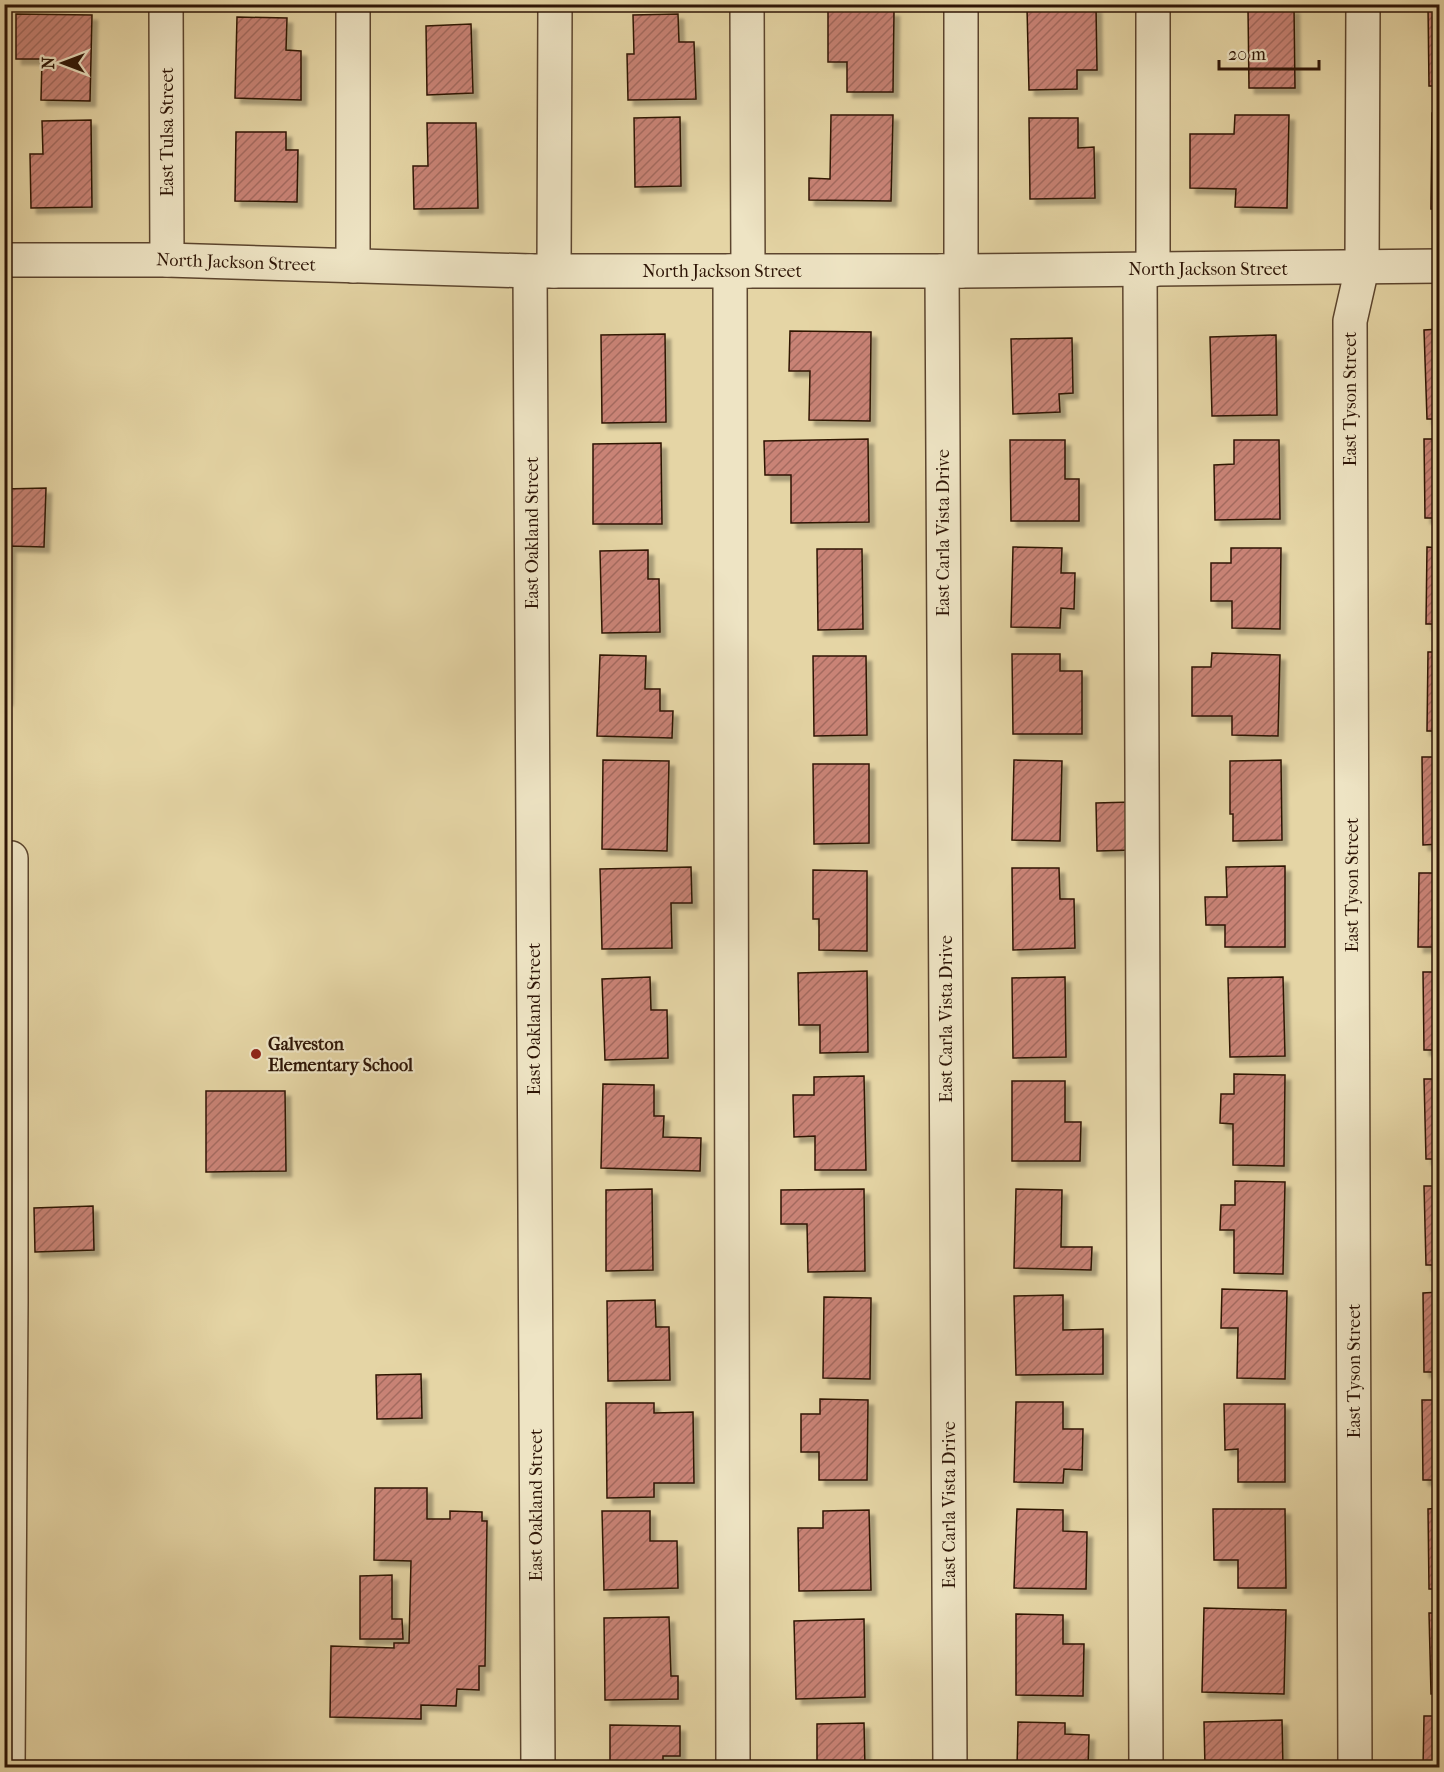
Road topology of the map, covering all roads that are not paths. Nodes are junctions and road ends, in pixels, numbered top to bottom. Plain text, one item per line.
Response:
1 (166, 4) edge
2 (354, 4) edge
3 (555, 4) edge
4 (747, 4) edge
5 (961, 4) edge
6 (1154, 4) edge
7 (1363, 4) edge
8 (4, 260) edge
9 (167, 260) junction
10 (354, 266) junction
11 (1440, 266) edge
12 (1362, 268) junction
13 (1146, 270) junction
14 (542, 271) junction
15 (739, 271) junction
16 (951, 271) junction
17 (4, 858) edge
18 (8, 1301) edge
19 (8, 1767) edge
20 (538, 1767) edge
21 (733, 1767) edge
22 (950, 1767) edge
23 (1146, 1767) edge
24 (1355, 1767) edge

1 - 9 street, East Tulsa Street
2 - 10 street
3 - 14 street, East Oakland Street
4 - 15 street
5 - 16 street, East Carla Vista Drive
6 - 13 street
7 - 12 street, East Tyson Street
8 - 9 street, North Jackson Street
9 - 10 street, North Jackson Street
10 - 14 street, North Jackson Street
11 - 12 street, North Jackson Street
12 - 13 street, North Jackson Street
12 - 24 street, East Tyson Street
13 - 16 street, North Jackson Street
13 - 23 street
14 - 15 street, North Jackson Street
14 - 20 street, East Oakland Street
15 - 16 street, North Jackson Street
15 - 21 street
16 - 22 street, East Carla Vista Drive
17 - 18 street
18 - 19 street

